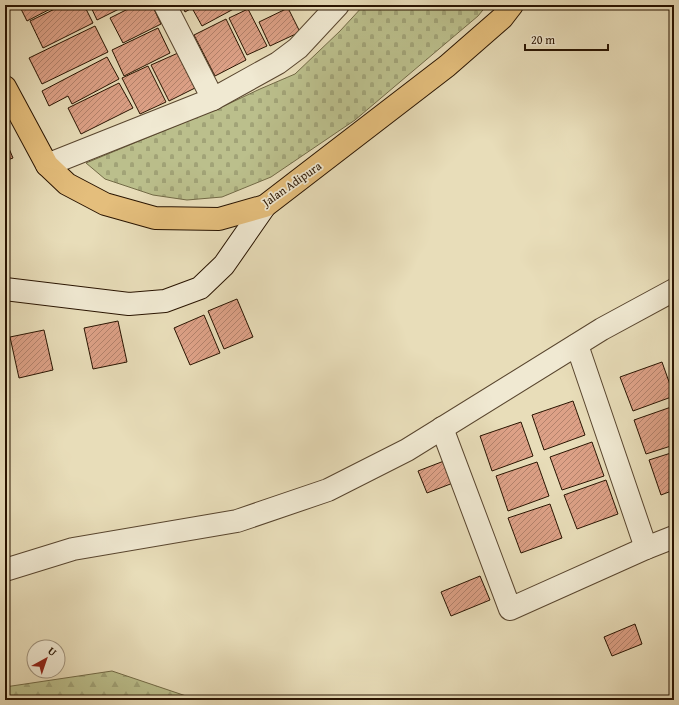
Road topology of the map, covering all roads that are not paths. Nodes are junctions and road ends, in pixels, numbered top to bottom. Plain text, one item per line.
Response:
1 (164, 5) edge
2 (512, 5) edge
3 (335, 6) edge
4 (5, 87) edge
5 (213, 99) junction
6 (47, 165) junction
7 (264, 206) junction
8 (5, 289) edge
9 (674, 290) edge
10 (577, 345) junction
11 (442, 428) junction
12 (674, 537) edge
13 (646, 548) junction
14 (5, 570) edge

1 - 5 street
2 - 7 highway, Jalan Adipura
3 - 5 street
4 - 6 highway, Jalan Adipura
5 - 6 street
6 - 7 highway, Jalan Adipura
7 - 8 street
9 - 10 street
10 - 11 street
10 - 13 street
11 - 13 street
11 - 14 street
12 - 13 street

